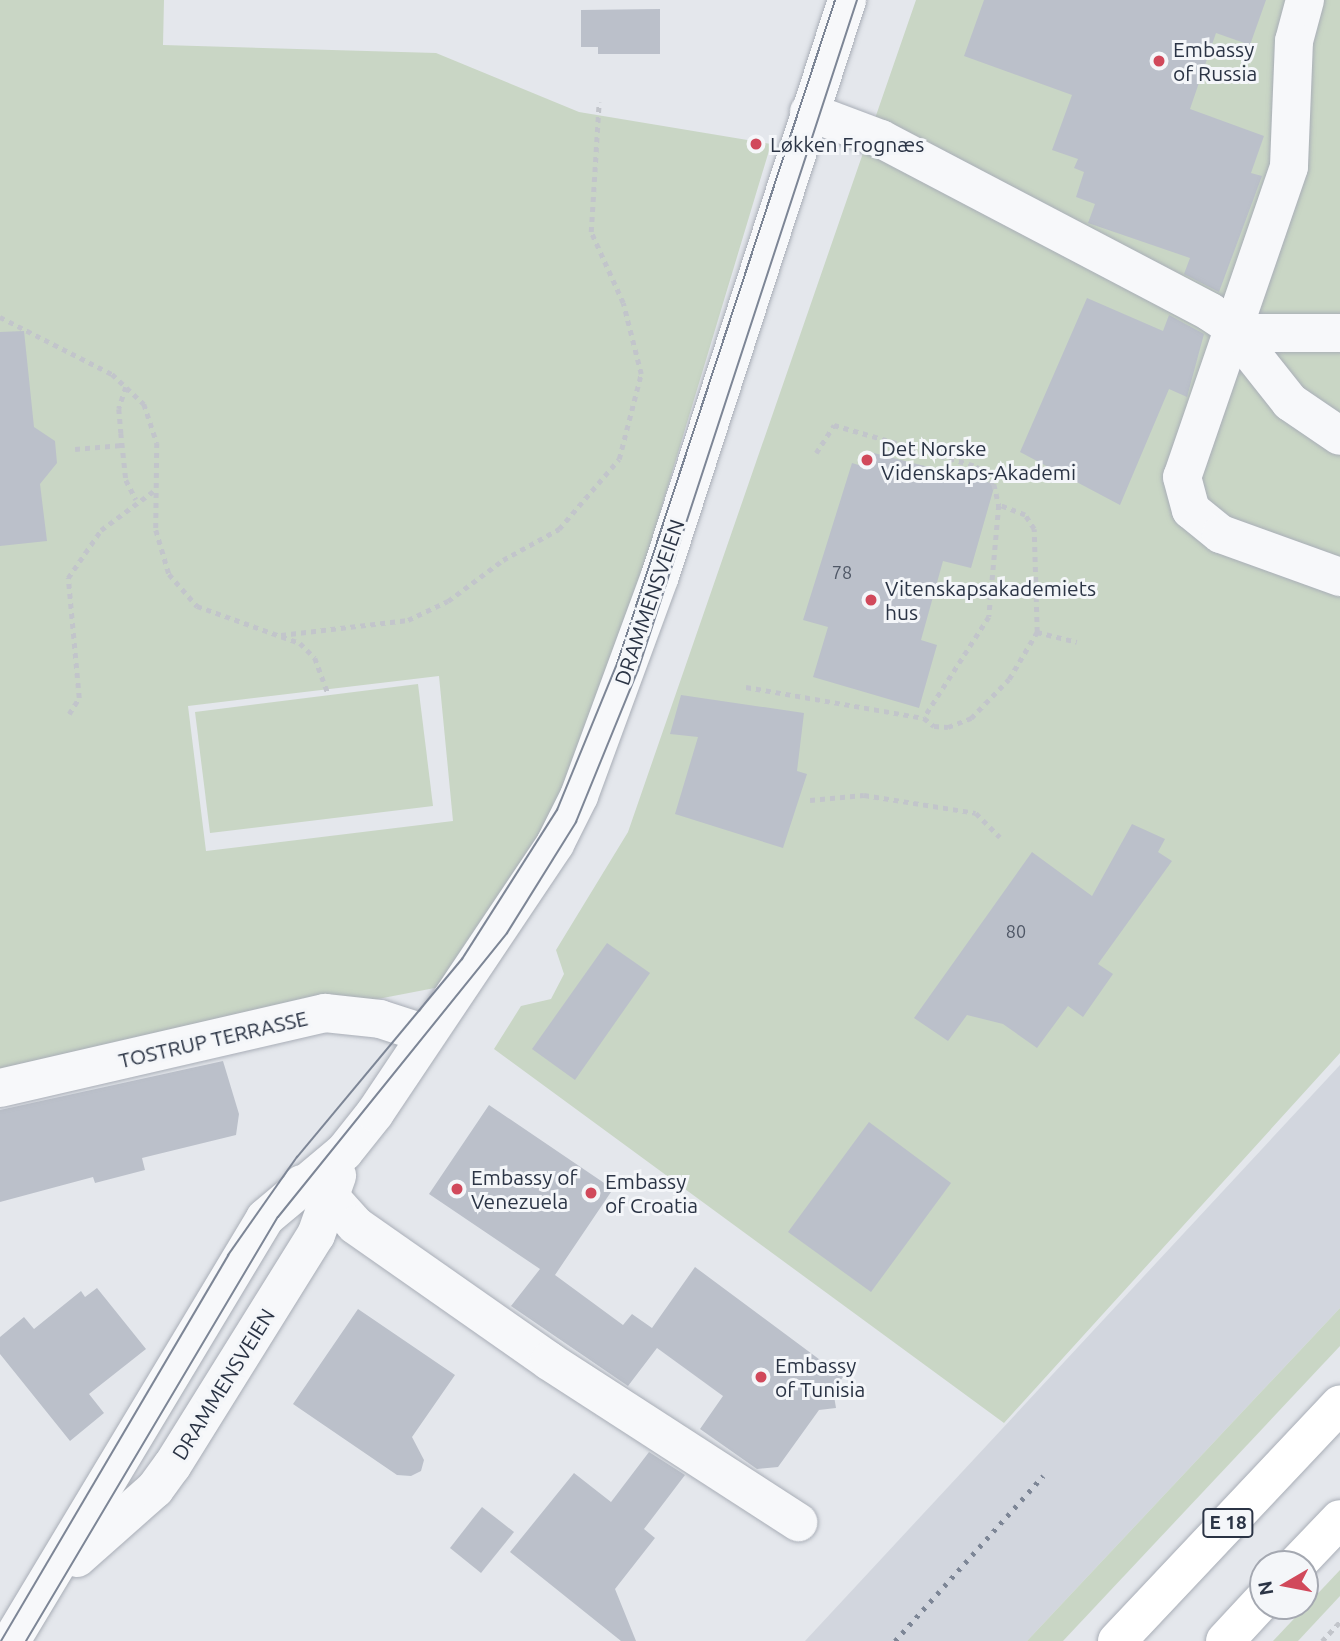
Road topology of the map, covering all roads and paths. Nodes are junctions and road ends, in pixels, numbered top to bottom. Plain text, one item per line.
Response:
1 (847, 0) edge
2 (1305, 0) edge
3 (599, 102) dead end
4 (809, 112) junction
5 (0, 317) edge
6 (1236, 333) junction
7 (1340, 333) edge
8 (126, 387) junction
9 (1340, 436) edge
10 (122, 445) junction
11 (75, 449) dead end
12 (816, 453) dead end
13 (155, 490) junction
14 (136, 500) junction
15 (999, 505) junction
16 (1340, 578) edge
17 (1037, 632) junction
18 (281, 635) junction
19 (1077, 642) dead end
20 (746, 687) dead end
21 (329, 696) dead end
22 (69, 714) dead end
23 (924, 718) junction
24 (810, 800) dead end
25 (1000, 837) dead end
26 (426, 1034) junction
27 (0, 1088) edge
28 (316, 1191) junction
29 (1340, 1404) edge
30 (1340, 1519) edge
31 (797, 1522) dead end
32 (1310, 1550) edge
33 (51, 1580) junction
34 (1249, 1615) edge
35 (1340, 1622) edge
36 (11, 1641) edge
37 (1117, 1641) edge
38 (1225, 1641) edge
39 (1322, 1641) edge

1 - 4 street, DRAMMENSVEIEN
2 - 6 street
3 - 18 path
4 - 6 street
4 - 26 street, DRAMMENSVEIEN
5 - 8 path
6 - 7 street
6 - 9 street
6 - 16 street
8 - 10 path
8 - 13 path
10 - 11 path
10 - 14 path
12 - 15 path
13 - 14 path
13 - 18 path
14 - 22 path
15 - 17 path
15 - 23 path
17 - 19 path
17 - 23 path
18 - 21 path
20 - 23 path
24 - 25 path
26 - 27 street, TOSTRUP TERRASSE
26 - 28 street, DRAMMENSVEIEN
28 - 31 street
28 - 33 street, DRAMMENSVEIEN
28 - 33 street, DRAMMENSVEIEN
29 - 37 highway, E 18
30 - 32 highway
33 - 36 street, DRAMMENSVEIEN
34 - 38 highway
35 - 39 path

